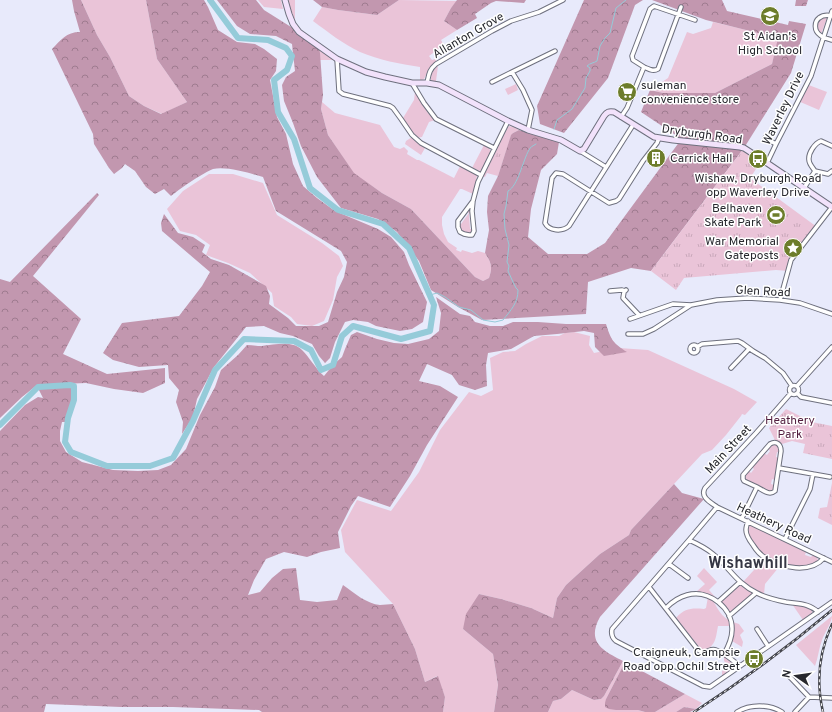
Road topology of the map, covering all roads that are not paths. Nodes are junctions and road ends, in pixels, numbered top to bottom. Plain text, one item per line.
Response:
1 (285, 0) edge
2 (551, 0) edge
3 (563, 0) edge
4 (552, 6) junction
5 (681, 7) dead end
6 (832, 10) edge
7 (678, 13) junction
8 (831, 15) edge
9 (696, 20) dead end
10 (826, 27) junction
11 (832, 28) edge
12 (823, 37) junction
13 (832, 40) edge
14 (555, 52) dead end
15 (336, 59) junction
16 (644, 67) junction
17 (512, 72) junction
18 (492, 82) dead end
19 (412, 83) junction
20 (427, 83) junction
21 (621, 117) junction
22 (508, 121) junction
23 (633, 125) junction
24 (528, 130) junction
25 (658, 138) junction
26 (765, 138) dead end
27 (776, 144) junction
28 (832, 146) edge
29 (494, 148) junction
30 (580, 151) junction
31 (767, 163) junction
32 (606, 168) junction
33 (815, 171) junction
34 (832, 172) edge
35 (481, 175) junction
36 (804, 188) junction
37 (591, 192) junction
38 (473, 201) junction
39 (832, 207) edge
40 (610, 291) dead end
41 (780, 300) junction
42 (691, 304) junction
43 (832, 314) edge
44 (639, 315) junction
45 (630, 319) dead end
46 (628, 334) dead end
47 (697, 347) dead end
48 (832, 348) edge
49 (749, 349) junction
50 (731, 368) dead end
51 (792, 386) junction
52 (797, 386) junction
53 (792, 393) junction
54 (797, 393) junction
55 (832, 403) edge
56 (779, 468) junction
57 (813, 474) junction
58 (830, 477) dead end
59 (757, 487) junction
60 (709, 501) joint
61 (717, 507) junction
62 (742, 518) junction
63 (748, 521) junction
64 (785, 539) junction
65 (690, 540) junction
66 (824, 558) junction
67 (832, 562) edge
68 (669, 564) junction
69 (688, 578) dead end
70 (740, 582) junction
71 (649, 587) junction
72 (756, 593) junction
73 (719, 601) junction
74 (832, 602) edge
75 (666, 608) junction
76 (818, 612) junction
77 (729, 616) junction
78 (756, 629) dead end
79 (768, 646) junction
80 (724, 654) junction
81 (740, 666) junction
82 (789, 676) dead end
83 (809, 697) junction
84 (832, 698) edge
85 (737, 712) edge
86 (782, 712) edge
87 (795, 712) edge

1 - 15 street
2 - 4 street
3 - 4 street, Allanton Grove
4 - 20 street, Allanton Grove
5 - 7 street
6 - 8 street, Waverley Drive
7 - 9 street
7 - 16 street
7 - 16 street
8 - 10 street, Waverley Drive
8 - 12 street
10 - 11 street
10 - 12 street, Waverley Drive
12 - 13 street
12 - 27 street, Waverley Drive
14 - 17 street
15 - 19 street
15 - 35 street
16 - 21 street
17 - 18 street
17 - 24 street
19 - 20 street
19 - 29 street
20 - 22 street
21 - 23 street, Dryburgh Road
21 - 30 street
22 - 24 street
22 - 29 street
23 - 25 street, Dryburgh Road
23 - 32 street
24 - 30 street
25 - 31 street, Dryburgh Road
25 - 37 street
26 - 27 street
27 - 31 street, Waverley Drive
28 - 33 street
29 - 35 street
30 - 32 street
31 - 36 street, Dryburgh Road
32 - 37 street
33 - 34 street
33 - 36 street
35 - 38 street
36 - 39 street, Dryburgh Road
37 - 37 street
38 - 38 street
39 - 41 street
40 - 44 street
41 - 42 street, Glen Road
41 - 43 street, Glen Road
42 - 44 street, Glen Road
42 - 46 street, Glen Road
44 - 45 street, Glen Road
47 - 49 street
48 - 52 street
49 - 50 street
49 - 51 street
51 - 52 street
51 - 53 street
52 - 54 street
53 - 54 street
53 - 60 street, Main Street
54 - 55 street
56 - 57 street
56 - 59 street
56 - 59 street
57 - 58 street
57 - 64 street
59 - 62 street
60 - 61 street, Heathery Road
61 - 62 street, Heathery Road
61 - 65 street
62 - 63 street, Heathery Road
63 - 64 street, Heathery Road
63 - 66 street
64 - 66 street, Heathery Road
65 - 68 street
65 - 70 street
66 - 67 street, Heathery Road
68 - 69 street
68 - 71 street
70 - 72 street
70 - 73 street
71 - 75 street
71 - 81 street
72 - 76 street
72 - 77 street
73 - 75 street
73 - 77 street
74 - 76 street
75 - 80 street
76 - 79 street
77 - 80 street
78 - 79 street
79 - 81 street
80 - 81 street
82 - 83 street
83 - 84 street
83 - 87 street
85 - 86 street

